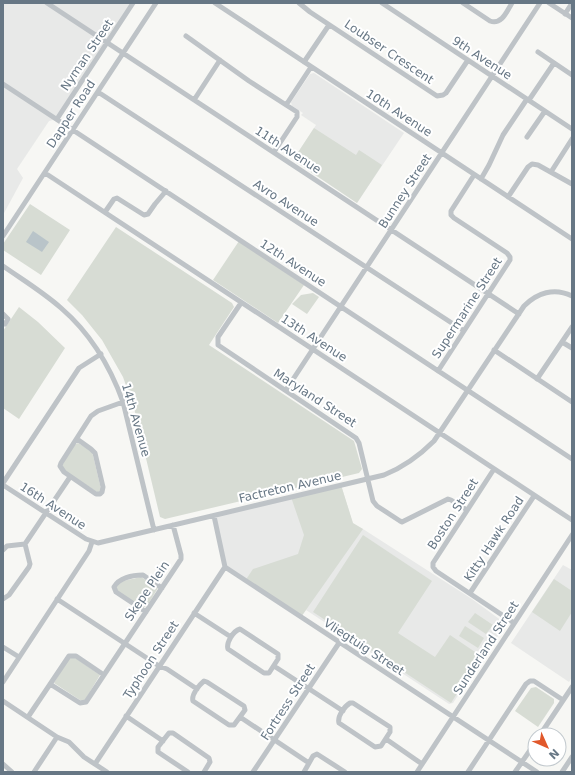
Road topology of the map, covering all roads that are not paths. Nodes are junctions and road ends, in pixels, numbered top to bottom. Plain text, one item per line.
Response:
1 (47, 3) edge
2 (133, 3) edge
3 (156, 3) edge
4 (215, 3) edge
5 (298, 3) edge
6 (382, 3) edge
7 (463, 3) edge
8 (512, 3) edge
9 (540, 3) edge
10 (549, 3) edge
11 (572, 3) edge
12 (565, 14) junction
13 (572, 18) edge
14 (329, 25) junction
15 (186, 36) dead end
16 (108, 42) junction
17 (538, 52) dead end
18 (123, 53) junction
19 (220, 60) junction
20 (468, 60) junction
21 (304, 62) junction
22 (554, 63) junction
23 (311, 67) junction
24 (572, 74) edge
25 (492, 76) junction
26 (3, 84) edge
27 (98, 92) junction
28 (194, 100) junction
29 (528, 100) junction
30 (286, 105) junction
31 (545, 111) junction
32 (57, 119) junction
33 (73, 129) junction
34 (572, 129) edge
35 (527, 137) dead end
36 (572, 139) edge
37 (274, 152) junction
38 (442, 153) junction
39 (551, 172) junction
40 (45, 173) junction
41 (474, 175) junction
42 (481, 179) junction
43 (572, 184) edge
44 (166, 191) junction
45 (508, 197) junction
46 (105, 212) junction
47 (391, 230) junction
48 (3, 236) edge
49 (572, 239) edge
50 (3, 266) edge
51 (366, 267) junction
52 (488, 294) junction
53 (572, 296) edge
54 (241, 303) junction
55 (341, 306) junction
56 (3, 314) edge
57 (519, 314) junction
58 (5, 324) dead end
59 (572, 327) edge
60 (464, 331) junction
61 (562, 342) junction
62 (572, 348) edge
63 (312, 350) junction
64 (494, 350) junction
65 (101, 354) junction
66 (438, 371) junction
67 (537, 379) junction
68 (286, 390) junction
69 (467, 391) junction
70 (123, 402) junction
71 (572, 402) edge
72 (439, 433) junction
73 (77, 439) junction
74 (571, 457) edge
75 (494, 469) junction
76 (70, 477) junction
77 (367, 479) junction
78 (3, 484) edge
79 (534, 496) junction
80 (467, 510) junction
81 (46, 513) junction
82 (214, 516) junction
83 (572, 520) edge
84 (173, 525) junction
85 (154, 530) junction
86 (572, 535) edge
87 (92, 542) junction
88 (567, 543) junction
89 (25, 544) junction
90 (572, 547) edge
91 (3, 550) edge
92 (225, 567) junction
93 (162, 588) junction
94 (470, 593) junction
95 (3, 598) edge
96 (57, 599) junction
97 (146, 612) junction
98 (194, 613) junction
99 (514, 623) junction
100 (231, 638) junction
101 (339, 643) junction
102 (125, 644) junction
103 (3, 647) edge
104 (19, 657) junction
105 (159, 666) junction
106 (274, 666) junction
107 (104, 675) junction
108 (3, 682) edge
109 (50, 684) junction
110 (572, 687) edge
111 (309, 688) junction
112 (197, 689) junction
113 (563, 700) junction
114 (3, 701) edge
115 (343, 711) junction
116 (126, 716) junction
117 (28, 717) junction
118 (240, 717) junction
119 (452, 717) junction
120 (545, 727) edge
121 (57, 737) junction
122 (386, 739) junction
123 (274, 740) junction
124 (489, 740) junction
125 (163, 741) junction
126 (527, 755) edge
127 (572, 756) edge
128 (522, 762) junction
129 (309, 763) junction
130 (3, 764) edge
131 (95, 764) junction
132 (422, 764) junction
133 (206, 771) edge
134 (12, 772) edge
135 (34, 772) edge
136 (107, 772) edge
137 (188, 772) edge
138 (253, 772) edge
139 (304, 772) edge
140 (345, 772) edge
141 (417, 772) edge
142 (468, 772) edge
143 (516, 772) edge
144 (537, 772) edge
145 (562, 772) edge

1 - 16 street, 11th Avenue
2 - 16 street, Nyman Street
3 - 18 street, Dapper Road
4 - 21 street, 10th Avenue
5 - 14 street, Loubser Crescent
6 - 20 street, 9th Avenue
7 - 8 street
9 - 25 street, Bunney Street
10 - 12 street
11 - 12 street
12 - 13 street
14 - 20 street, Loubser Crescent
14 - 21 street, Loubser Crescent
15 - 19 street
16 - 18 street, 11th Avenue
16 - 32 street, Nyman Street
17 - 22 street
18 - 27 street, Dapper Road
18 - 28 street, 11th Avenue
19 - 28 street
19 - 30 street
20 - 25 street, 9th Avenue
21 - 23 street, 10th Avenue
22 - 24 street
22 - 29 street
23 - 30 street
23 - 38 street, 10th Avenue
25 - 29 street, 9th Avenue
25 - 38 street, Bunney Street
26 - 32 street, 12th Avenue
27 - 33 street, Dapper Road
27 - 51 street, Avro Avenue
28 - 37 street, 11th Avenue
29 - 31 street, 9th Avenue
29 - 42 street
30 - 37 street
31 - 34 street, 9th Avenue
31 - 35 street
32 - 33 street, 12th Avenue
33 - 40 street, Dapper Road
33 - 44 street, 12th Avenue
36 - 39 street
37 - 47 street, 11th Avenue
38 - 41 street, 10th Avenue
38 - 47 street, Bunney Street
39 - 43 street
39 - 45 street
40 - 46 street, 13th Avenue
40 - 48 street, Dapper Road
41 - 42 street, 10th Avenue
41 - 52 street, Supermarine Street
42 - 45 street, 10th Avenue
44 - 46 street
44 - 55 street, 12th Avenue
45 - 49 street, 10th Avenue
46 - 54 street, 13th Avenue
47 - 51 street, Bunney Street
47 - 52 street, 11th Avenue
50 - 65 street, 14th Avenue
51 - 55 street, Bunney Street
51 - 60 street, Avro Avenue
52 - 57 street, 11th Avenue
52 - 60 street, Supermarine Street
53 - 57 street, Factreton Avenue
54 - 63 street, 13th Avenue
54 - 68 street, Maryland Street
55 - 63 street, Bunney Street
55 - 66 street, 12th Avenue
56 - 58 street
57 - 64 street, Factreton Avenue
59 - 61 street
60 - 66 street, Supermarine Street
61 - 62 street
61 - 67 street
63 - 68 street, Bunney Street
63 - 72 street, 13th Avenue
64 - 67 street
64 - 69 street, Factreton Avenue
65 - 70 street, 14th Avenue
65 - 78 street
66 - 69 street, 12th Avenue
67 - 71 street
68 - 77 street, Maryland Street
69 - 72 street, Factreton Avenue
69 - 74 street, 12th Avenue
70 - 73 street
70 - 85 street, 14th Avenue
72 - 75 street, 13th Avenue
72 - 77 street, Factreton Avenue
73 - 76 street
73 - 76 street
75 - 79 street, 13th Avenue
75 - 80 street, Boston Street
76 - 81 street
77 - 80 street, Maryland Street
77 - 82 street, Factreton Avenue
78 - 81 street, 16th Avenue
79 - 83 street, 13th Avenue
79 - 94 street, Kitty Hawk Road
80 - 94 street, Boston Street
81 - 87 street, 16th Avenue
81 - 89 street
82 - 84 street, Factreton Avenue
82 - 92 street
84 - 85 street, Factreton Avenue
84 - 93 street, Skepe Plein
85 - 87 street, Factreton Avenue
86 - 88 street, Sunderland Street
87 - 96 street
88 - 90 street
88 - 99 street, Sunderland Street
89 - 91 street
89 - 95 street
92 - 98 street, Typhoon Street
92 - 101 street, Vliegtuig Street
93 - 97 street, Skepe Plein
93 - 97 street
94 - 99 street, Boston Street
96 - 102 street
96 - 104 street
97 - 102 street, Skepe Plein
98 - 100 street
98 - 105 street, Typhoon Street
99 - 119 street, Sunderland Street
100 - 106 street
100 - 106 street
101 - 111 street, Fortress Street
101 - 119 street, Vliegtuig Street
102 - 105 street
102 - 107 street, Skepe Plein
103 - 104 street
104 - 108 street
105 - 112 street
105 - 116 street, Typhoon Street
106 - 111 street
107 - 109 street, Skepe Plein
107 - 109 street
109 - 117 street
110 - 113 street
111 - 115 street
111 - 123 street, Fortress Street
112 - 118 street
112 - 118 street
113 - 120 street
113 - 124 street
114 - 117 street
115 - 122 street
115 - 122 street
116 - 125 street
116 - 131 street, Typhoon Street
117 - 121 street
118 - 123 street
119 - 124 street, Vliegtuig Street
119 - 132 street, Sunderland Street
121 - 131 street
121 - 135 street
122 - 132 street
123 - 129 street
123 - 138 street, Fortress Street
124 - 128 street, Vliegtuig Street
124 - 142 street
125 - 133 street
125 - 137 street
126 - 128 street
127 - 145 street
128 - 143 street
128 - 144 street, Vliegtuig Street
129 - 139 street
129 - 140 street
130 - 134 street
131 - 136 street
132 - 141 street, Sunderland Street

